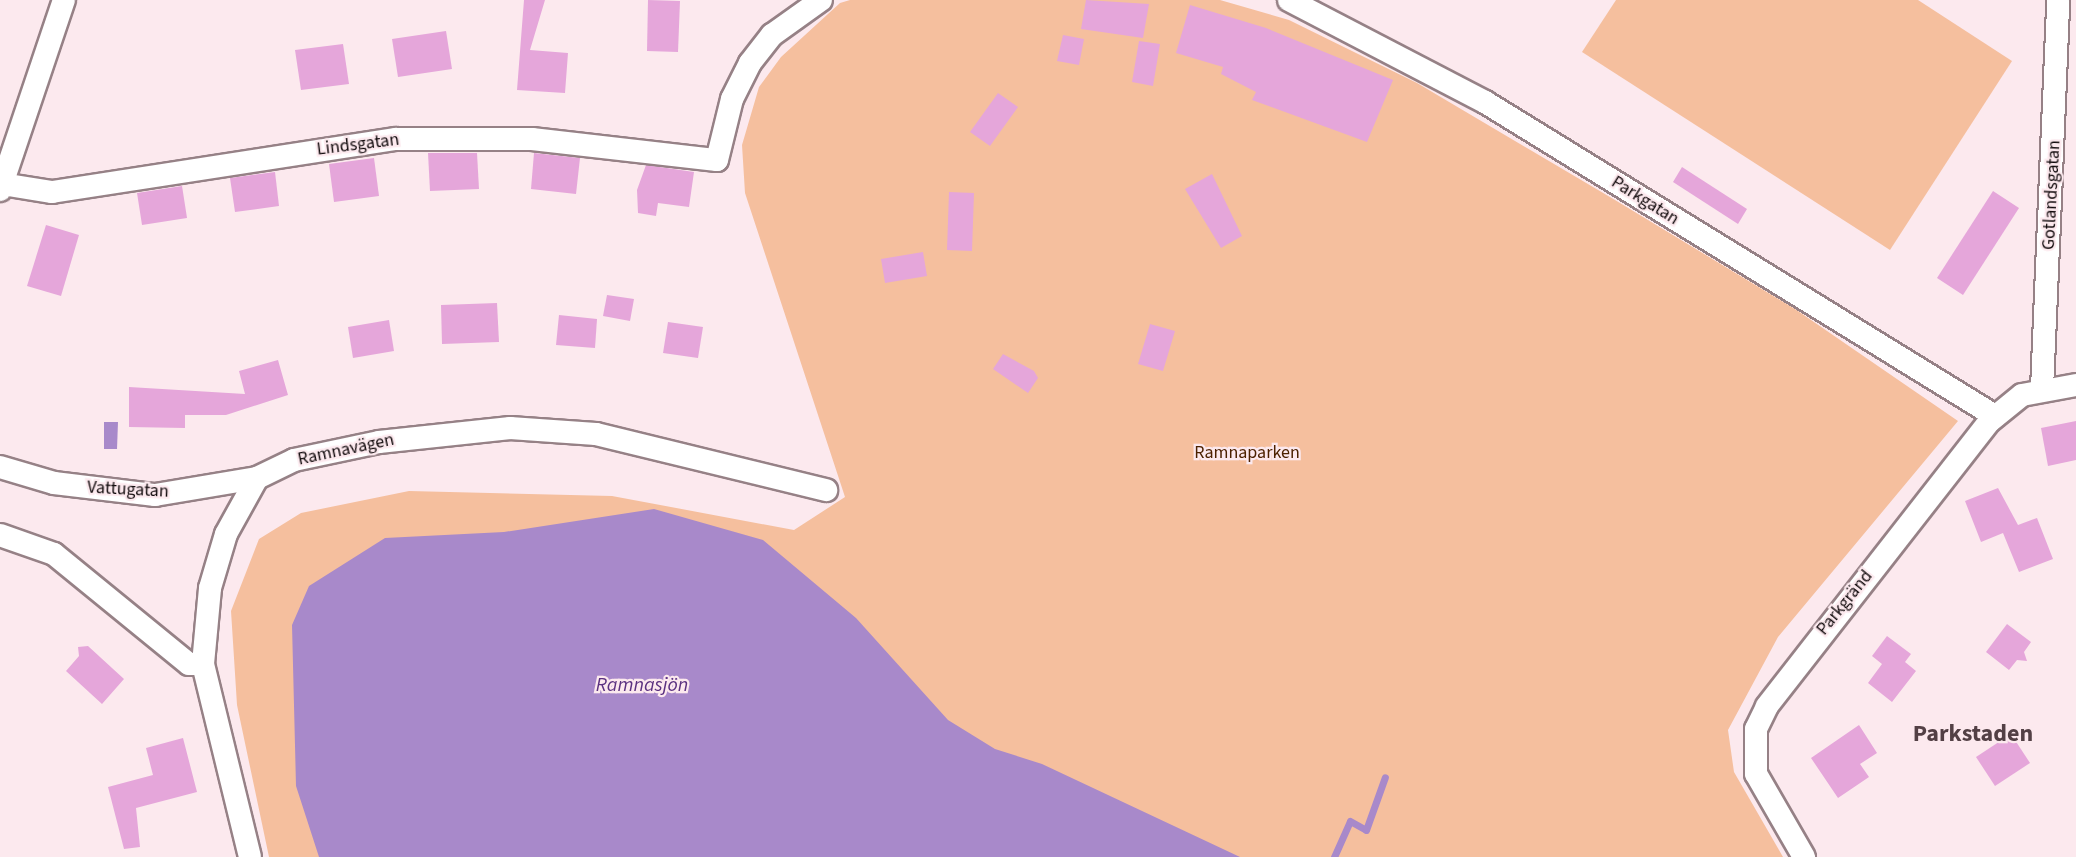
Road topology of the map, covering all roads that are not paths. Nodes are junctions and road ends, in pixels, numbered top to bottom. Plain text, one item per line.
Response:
1 (64, 0) edge
2 (821, 0) edge
3 (1288, 0) edge
4 (2058, 0) edge
5 (2065, 140) edge
6 (1, 187) edge
7 (2076, 385) edge
8 (2042, 389) junction
9 (1995, 416) junction
10 (0, 467) edge
11 (256, 478) junction
12 (826, 490) dead end
13 (0, 535) edge
14 (203, 664) junction
15 (250, 857) edge
16 (1804, 857) edge

1 - 6 street
2 - 6 street, Lindsgatan
3 - 9 street, Parkgatan
4 - 5 street, Gotlandsgatan
5 - 8 street, Gotlandsgatan
7 - 8 street
8 - 9 street, Parkgränd
9 - 16 street, Parkgränd
10 - 11 street, Vattugatan
11 - 12 street, Ramnavägen
11 - 14 street
13 - 14 street
14 - 15 street

